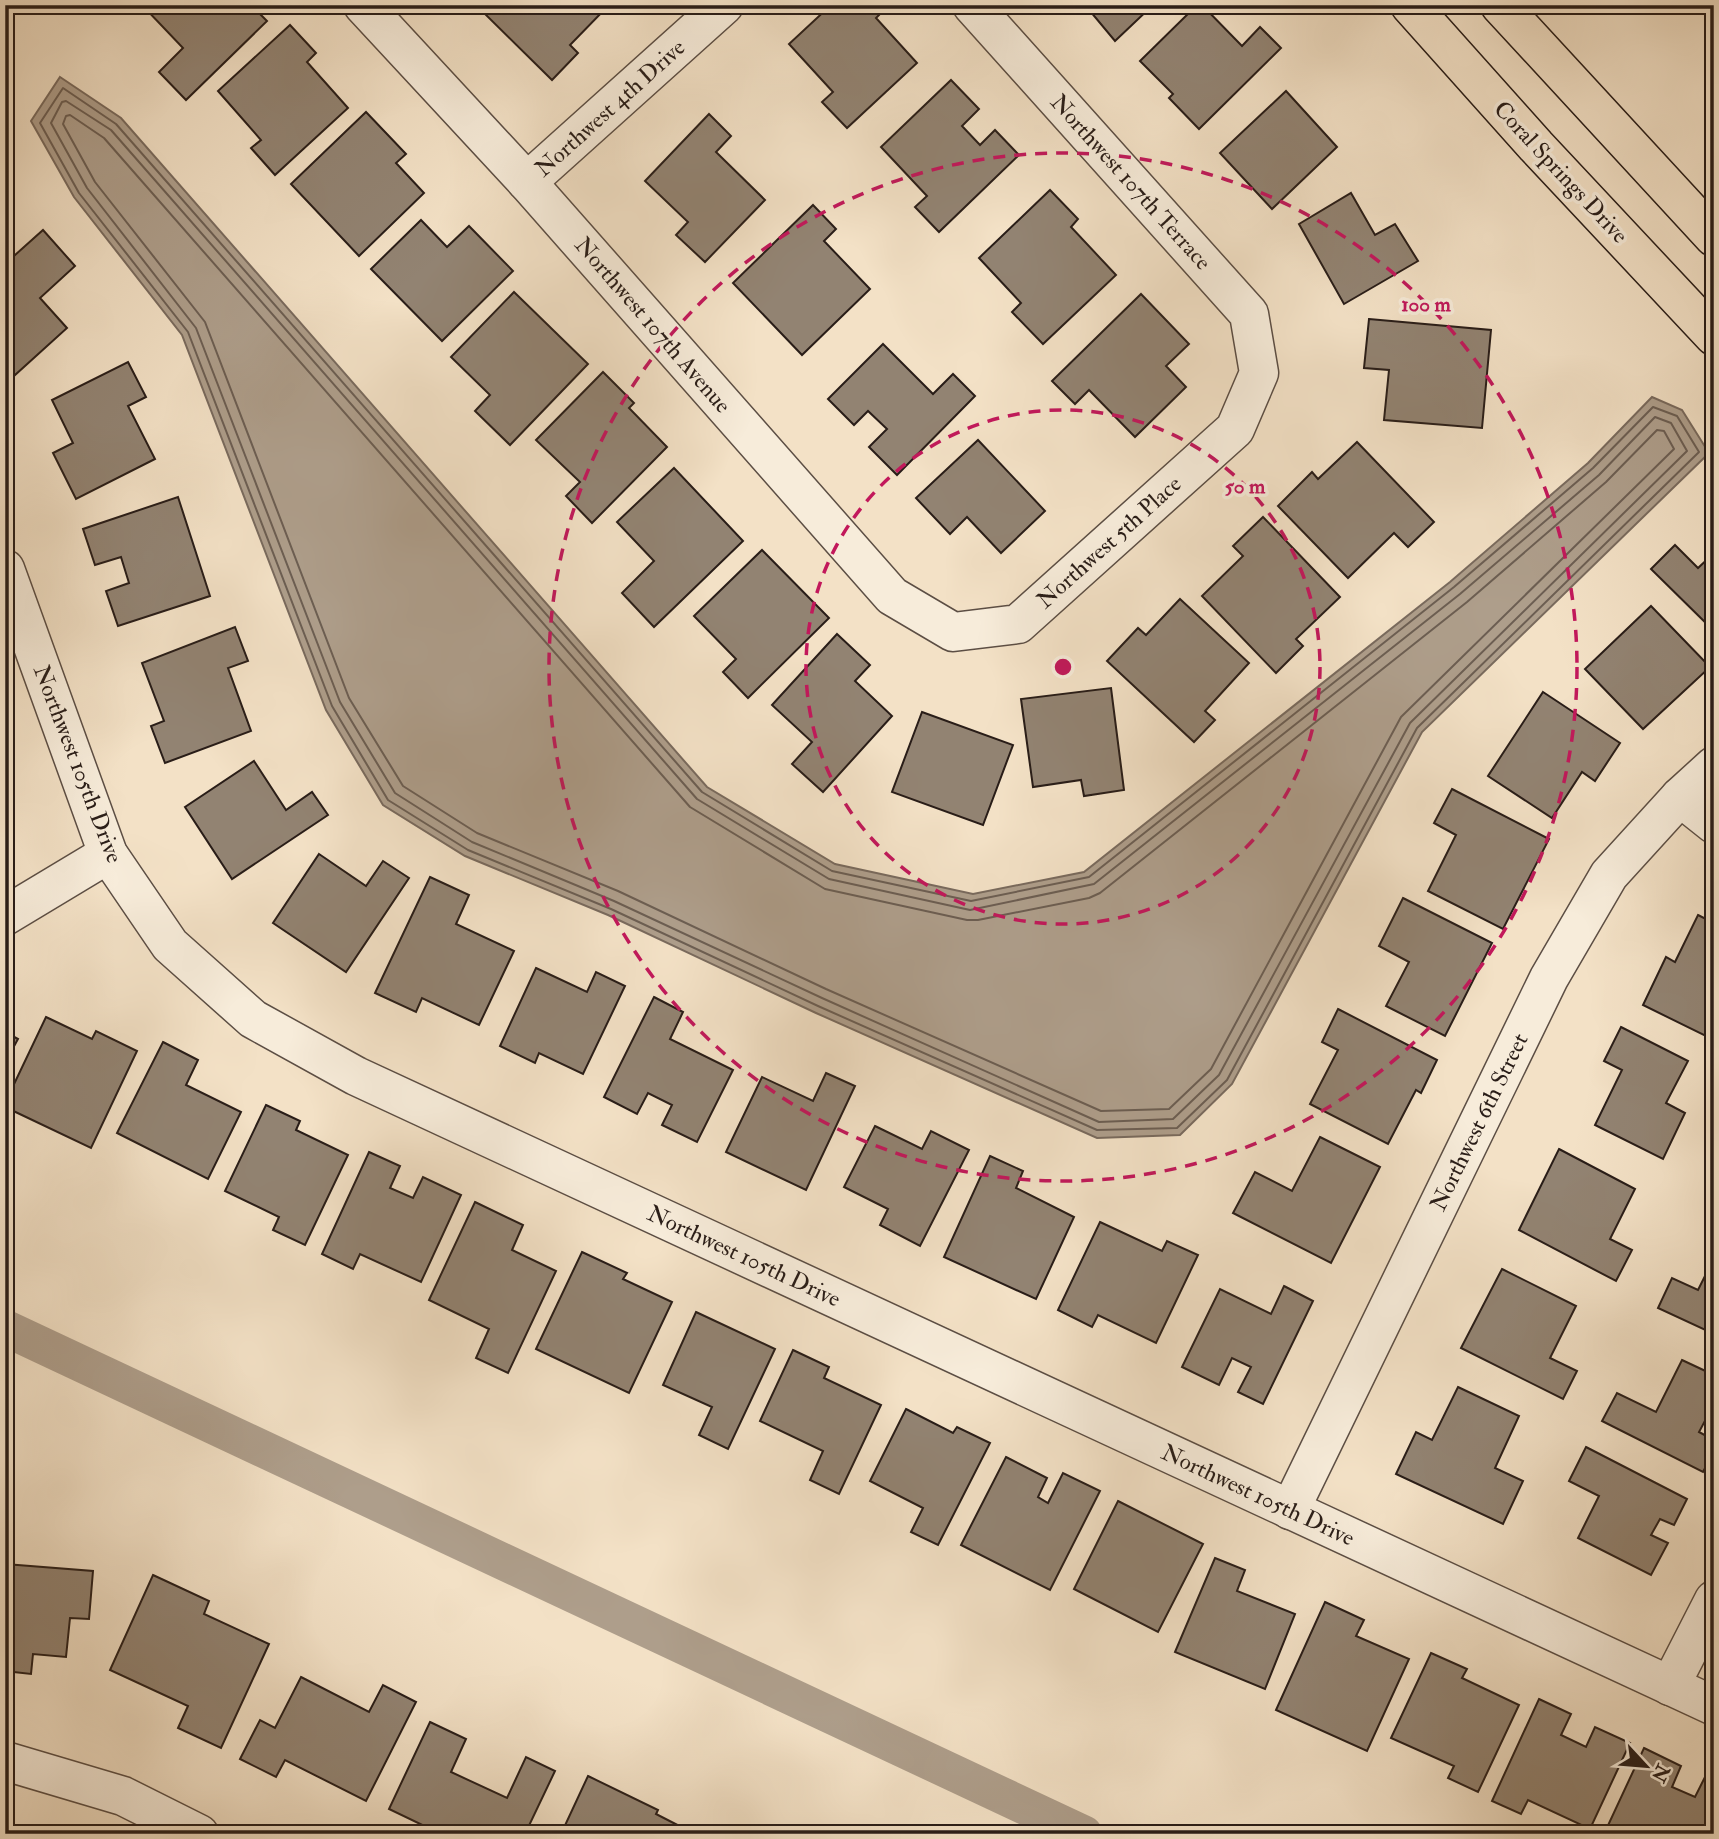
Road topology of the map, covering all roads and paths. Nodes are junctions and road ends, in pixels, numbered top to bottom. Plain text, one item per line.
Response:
1 (363, 5) edge
2 (724, 5) edge
3 (972, 5) edge
4 (1410, 5) edge
5 (1500, 5) edge
6 (527, 182) junction
7 (1714, 237) edge
8 (1714, 337) edge
9 (1259, 373) joint
10 (5, 569) edge
11 (953, 632) joint
12 (1714, 766) edge
13 (1680, 797) junction
14 (1714, 824) edge
15 (108, 854) junction
16 (5, 916) edge
17 (1290, 1510) junction
18 (1714, 1600) edge
19 (1670, 1686) junction
20 (1714, 1706) edge
21 (5, 1761) edge
22 (199, 1834) edge

1 - 6 street, Northwest 107th Avenue
2 - 6 street, Northwest 4th Drive
3 - 9 street, Northwest 107th Terrace
4 - 8 main road, Coral Springs Drive
5 - 7 main road
6 - 11 street, Northwest 107th Avenue
9 - 11 street, Northwest 5th Place
10 - 15 street, Northwest 105th Drive
12 - 13 street, Northwest 6th Street
13 - 14 street
13 - 17 street, Northwest 6th Street
15 - 16 street
15 - 17 street, Northwest 105th Drive
17 - 19 street, Northwest 105th Drive
18 - 19 street
19 - 20 street, Northwest 105th Drive
21 - 22 street

